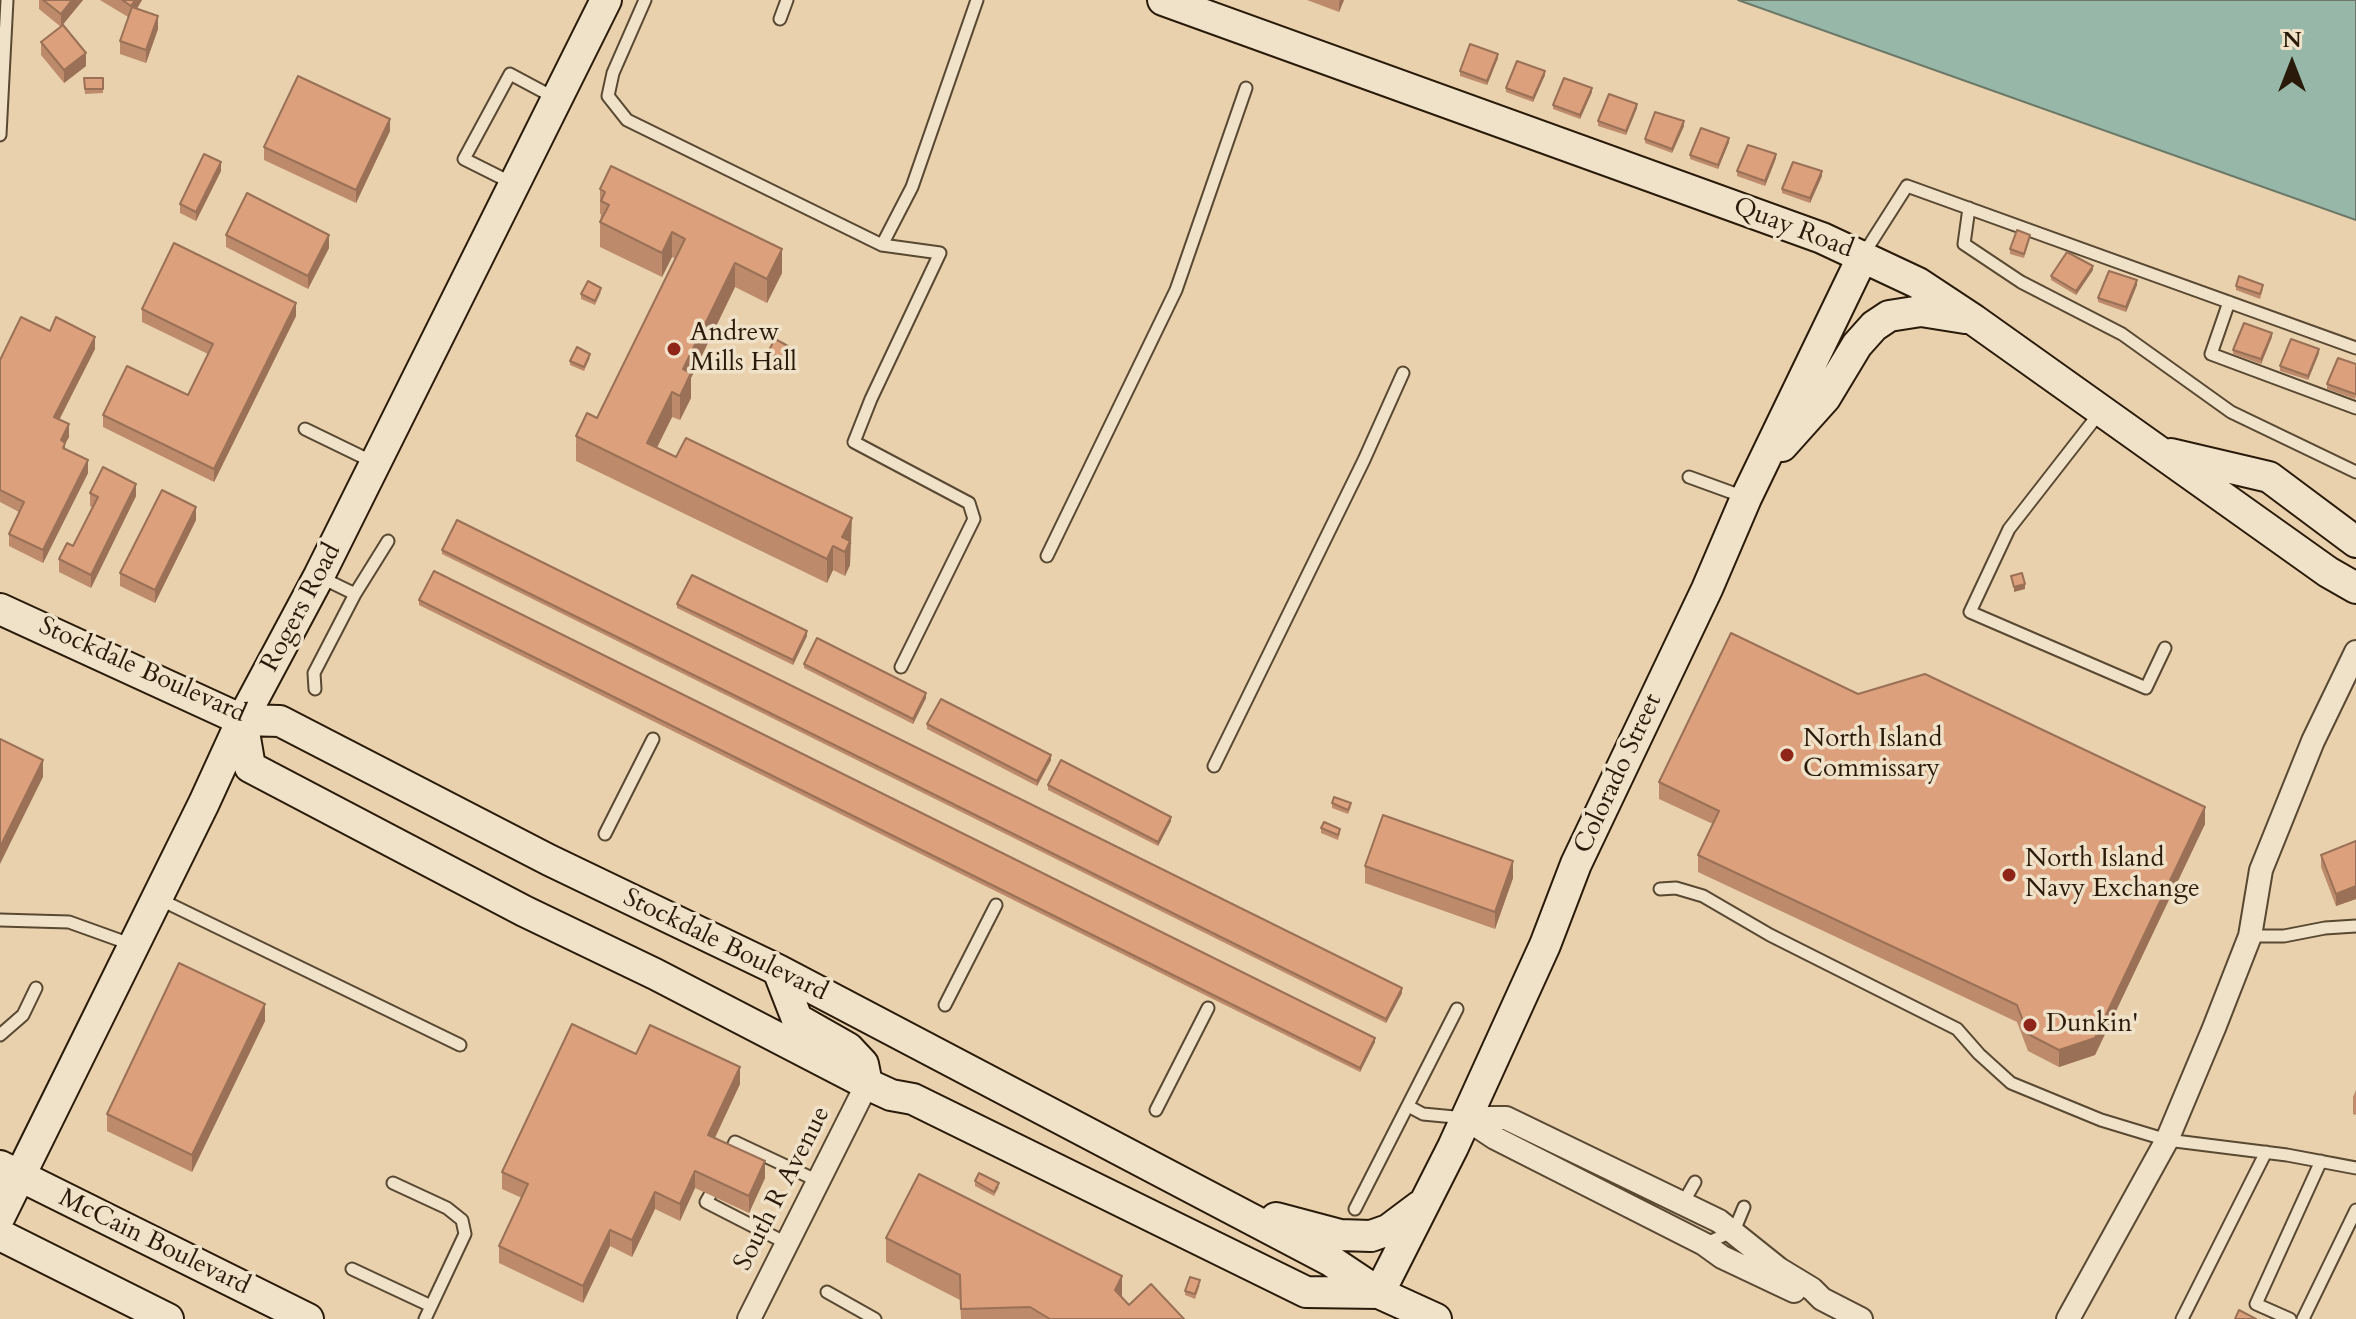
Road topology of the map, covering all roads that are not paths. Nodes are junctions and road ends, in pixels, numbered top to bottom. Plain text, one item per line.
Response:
1 (7, 0) edge
2 (606, 0) edge
3 (645, 0) edge
4 (787, 0) edge
5 (977, 0) edge
6 (1163, 0) edge
7 (780, 19) dead end
8 (1246, 88) dead end
9 (556, 98) junction
10 (0, 135) edge
11 (514, 184) junction
12 (1969, 208) junction
13 (882, 245) junction
14 (1863, 256) junction
15 (2229, 302) junction
16 (1974, 320) junction
17 (2356, 348) edge
18 (1403, 373) dead end
19 (2356, 408) edge
20 (2101, 411) junction
21 (305, 429) dead end
22 (2157, 451) junction
23 (376, 464) junction
24 (2356, 472) edge
25 (1689, 477) dead end
26 (1753, 485) junction
27 (388, 541) dead end
28 (2356, 542) edge
29 (1047, 556) dead end
30 (319, 576) junction
31 (2356, 588) edge
32 (355, 594) junction
33 (0, 609) edge
34 (2165, 648) dead end
35 (2356, 652) edge
36 (901, 667) dead end
37 (315, 689) dead end
38 (242, 720) junction
39 (653, 739) dead end
40 (1214, 766) dead end
41 (605, 834) dead end
42 (1660, 889) dead end
43 (156, 898) junction
44 (996, 905) dead end
45 (0, 920) edge
46 (2356, 926) edge
47 (2250, 936) junction
48 (134, 945) junction
49 (778, 970) junction
50 (36, 988) dead end
51 (945, 1005) dead end
52 (1208, 1008) dead end
53 (1457, 1009) dead end
54 (0, 1035) edge
55 (460, 1045) dead end
56 (867, 1084) junction
57 (1408, 1106) junction
58 (1156, 1110) dead end
59 (1465, 1118) junction
60 (2167, 1140) junction
61 (2266, 1152) junction
62 (726, 1160) edge
63 (2321, 1161) junction
64 (2356, 1168) edge
65 (10, 1172) edge
66 (818, 1181) junction
67 (1695, 1182) dead end
68 (393, 1183) dead end
69 (710, 1195) edge
70 (1683, 1203) junction
71 (1423, 1204) junction
72 (1227, 1206) junction
73 (1744, 1207) dead end
74 (1355, 1209) dead end
75 (2356, 1210) edge
76 (0, 1216) edge
77 (1734, 1231) junction
78 (0, 1235) edge
79 (786, 1243) junction
80 (1704, 1244) junction
81 (352, 1269) dead end
82 (827, 1292) dead end
83 (1822, 1299) junction
84 (431, 1306) junction
85 (1386, 1306) edge
86 (168, 1319) edge
87 (308, 1319) edge
88 (425, 1319) edge
89 (749, 1319) edge
90 (875, 1319) edge
91 (1436, 1319) edge
92 (1861, 1319) edge
93 (2068, 1319) edge
94 (2182, 1319) edge
95 (2290, 1319) edge
96 (2303, 1319) edge

1 - 10 lane
2 - 9 main road, Rogers Road
3 - 13 lane
4 - 7 lane
5 - 13 lane
6 - 14 main road, Quay Road
8 - 29 lane
9 - 11 main road, Rogers Road
9 - 11 lane
11 - 23 main road, Rogers Road
12 - 14 lane
12 - 15 lane
12 - 24 lane
13 - 36 lane
14 - 16 main road, Quay Road
14 - 26 main road, Colorado Street
15 - 17 lane
15 - 19 lane
16 - 20 main road, Quay Road
16 - 26 main road
18 - 40 lane
20 - 22 main road, Quay Road
20 - 34 lane
21 - 23 lane
22 - 28 main road
22 - 31 main road, Quay Road
23 - 30 main road, Rogers Road
25 - 26 lane
26 - 59 main road, Colorado Street
27 - 32 lane
30 - 32 lane
30 - 38 main road, Rogers Road
32 - 37 lane
33 - 38 main road, Stockdale Boulevard
35 - 47 street
38 - 43 main road, Rogers Road
38 - 49 main road, Stockdale Boulevard
38 - 56 main road
39 - 41 lane
42 - 60 lane
43 - 48 main road, Rogers Road
43 - 55 lane
44 - 51 lane
45 - 48 lane
46 - 47 lane
47 - 60 street
48 - 65 main road, Rogers Road
49 - 56 main road
49 - 72 main road, Stockdale Boulevard
50 - 54 lane
52 - 58 lane
53 - 57 lane
56 - 66 street, South R Avenue
56 - 85 main road
57 - 59 lane
57 - 74 lane
59 - 70 street
59 - 71 main road, Colorado Street
59 - 80 street
60 - 61 lane
60 - 93 street
61 - 63 lane
61 - 94 lane
62 - 66 lane
63 - 64 lane
63 - 95 lane
65 - 76 main road, Rogers Road
65 - 87 main road, McCain Boulevard
66 - 79 street, South R Avenue
67 - 70 lane
68 - 84 lane
69 - 79 lane
70 - 77 street
71 - 72 main road
71 - 85 main road, Colorado Street
72 - 85 main road, Stockdale Boulevard
73 - 77 lane
75 - 96 lane
77 - 80 lane
77 - 83 street
78 - 86 main road
79 - 89 street, South R Avenue
80 - 83 street
81 - 84 lane
82 - 90 lane
83 - 92 street
84 - 88 lane
85 - 91 main road, Stockdale Boulevard

